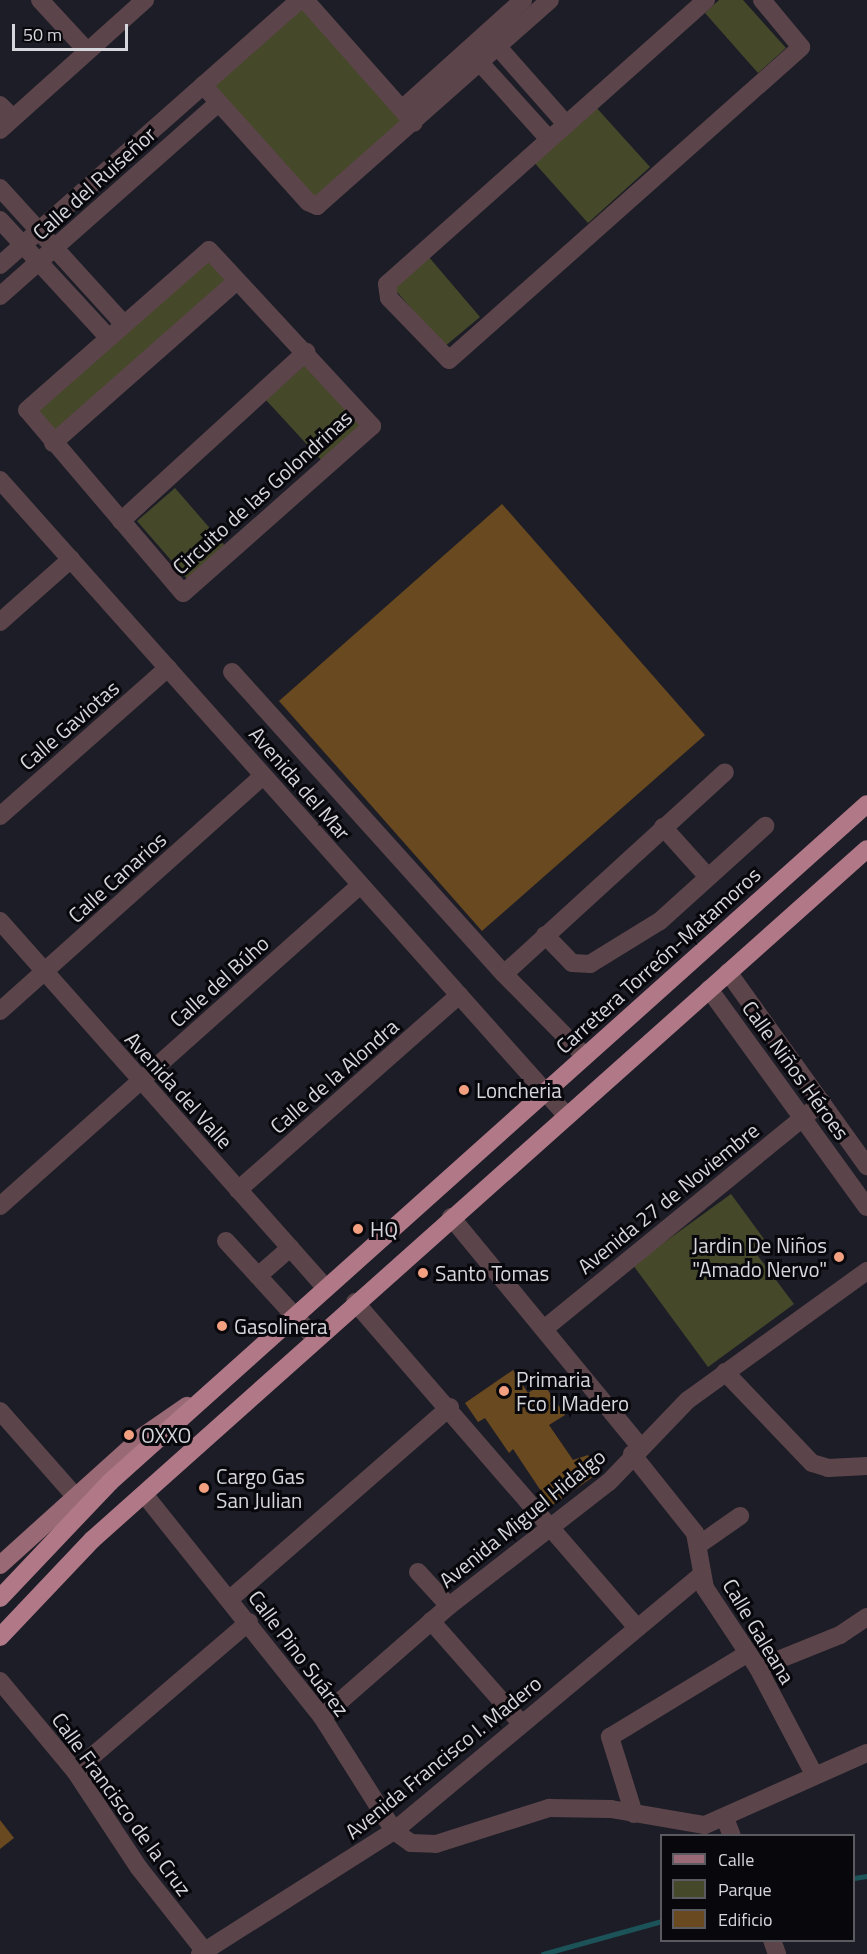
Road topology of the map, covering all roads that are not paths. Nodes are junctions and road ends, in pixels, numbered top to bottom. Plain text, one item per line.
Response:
1 (40, 0) edge
2 (145, 0) edge
3 (300, 0) edge
4 (305, 0) edge
5 (523, 0) edge
6 (550, 0) edge
7 (706, 0) edge
8 (762, 0) edge
9 (492, 40) junction
10 (87, 51) junction
11 (474, 56) junction
12 (203, 85) junction
13 (219, 103) junction
14 (0, 105) edge
15 (408, 116) junction
16 (565, 123) junction
17 (7, 124) edge
18 (548, 138) junction
19 (0, 188) edge
20 (0, 220) edge
21 (40, 231) junction
22 (23, 245) junction
23 (56, 248) junction
24 (39, 262) junction
25 (0, 265) edge
26 (237, 281) junction
27 (0, 296) edge
28 (122, 322) junction
29 (107, 336) junction
30 (306, 352) junction
31 (52, 443) junction
32 (0, 480) edge
33 (121, 521) junction
34 (70, 559) junction
35 (0, 622) edge
36 (168, 668) junction
37 (232, 672) dead end
38 (724, 772) dead end
39 (263, 776) junction
40 (867, 804) edge
41 (0, 816) edge
42 (765, 825) dead end
43 (663, 828) junction
44 (867, 849) edge
45 (708, 877) junction
46 (360, 885) junction
47 (0, 921) edge
48 (545, 935) junction
49 (44, 972) junction
50 (728, 972) junction
51 (504, 974) junction
52 (709, 989) junction
53 (459, 995) junction
54 (0, 1011) edge
55 (585, 1056) junction
56 (140, 1080) junction
57 (545, 1092) junction
58 (822, 1102) junction
59 (566, 1115) junction
60 (802, 1117) junction
61 (867, 1166) edge
62 (238, 1190) junction
63 (0, 1206) edge
64 (867, 1207) edge
65 (451, 1216) junction
66 (226, 1241) dead end
67 (290, 1248) junction
68 (867, 1271) edge
69 (258, 1276) junction
70 (326, 1288) junction
71 (355, 1302) junction
72 (295, 1316) junction
73 (544, 1329) junction
74 (315, 1338) junction
75 (725, 1372) junction
76 (211, 1391) junction
77 (450, 1407) junction
78 (0, 1411) edge
79 (636, 1450) junction
80 (867, 1466) edge
81 (144, 1494) junction
82 (75, 1496) junction
83 (740, 1516) dead end
84 (550, 1524) junction
85 (700, 1544) junction
86 (0, 1565) edge
87 (418, 1572) dead end
88 (701, 1575) junction
89 (0, 1598) edge
90 (230, 1599) junction
91 (449, 1606) junction
92 (431, 1621) junction
93 (249, 1622) junction
94 (865, 1624) edge
95 (637, 1628) junction
96 (0, 1637) edge
97 (748, 1653) junction
98 (758, 1668) junction
99 (0, 1681) edge
100 (322, 1717) junction
101 (521, 1723) junction
102 (867, 1754) edge
103 (75, 1771) junction
104 (814, 1774) junction
105 (634, 1814) junction
106 (725, 1818) junction
107 (394, 1831) junction
108 (731, 1834) edge
109 (204, 1953) edge

1 - 10 street
2 - 10 street
3 - 12 street, Calle del Ruiseñor
4 - 15 street
5 - 9 street
6 - 9 street
7 - 16 street
8 - 18 street
9 - 11 street
9 - 16 street
10 - 17 street
11 - 15 street
11 - 18 street
12 - 13 street
12 - 21 street, Calle del Ruiseñor
13 - 15 street
13 - 23 street, Calle del Ruiseñor
14 - 17 street
16 - 18 street
19 - 21 street
20 - 22 street
21 - 22 street, Calle del Ruiseñor
21 - 23 street
22 - 24 street
22 - 25 street, Calle del Ruiseñor
23 - 24 street, Calle del Ruiseñor
23 - 28 street
24 - 27 street, Calle del Ruiseñor
24 - 29 street
26 - 28 street, Circuito de las Golondrinas
26 - 30 street, Circuito de las Golondrinas
26 - 31 street
28 - 29 street, Circuito de las Golondrinas
29 - 31 street, Circuito de las Golondrinas
30 - 33 street
30 - 33 street, Circuito de las Golondrinas
31 - 33 street, Circuito de las Golondrinas
32 - 34 street, Avenida del Mar
34 - 35 street
34 - 36 street, Avenida del Mar
36 - 39 street, Avenida del Mar
36 - 41 street, Calle Gaviotas
37 - 51 street
38 - 43 street
39 - 46 street, Avenida del Mar
39 - 49 street, Calle Canarios
40 - 55 highway, Carretera Torreón-Matamoros
42 - 45 street
43 - 45 street
43 - 48 street
44 - 50 highway
45 - 48 street
46 - 53 street, Avenida del Mar
46 - 56 street, Calle del Búho
47 - 49 street, Avenida del Valle
48 - 51 street
49 - 54 street, Calle Canarios
49 - 56 street, Avenida del Valle
50 - 52 highway
50 - 58 street, Calle Niños Héroes
51 - 55 street
52 - 59 highway
52 - 60 street, Calle Niños Héroes
53 - 57 street, Avenida del Mar
53 - 62 street, Calle de la Alondra
55 - 57 highway, Carretera Torreón-Matamoros
56 - 62 street, Avenida del Valle
56 - 63 street, Calle del Búho
57 - 59 street, Avenida del Mar
57 - 70 highway, Carretera Torreón-Matamoros
58 - 60 street, Avenida 27 de Noviembre
58 - 61 street, Calle Niños Héroes
59 - 65 highway
60 - 64 street, Calle Niños Héroes
60 - 73 street, Avenida 27 de Noviembre
62 - 67 street, Avenida del Valle
65 - 71 highway
65 - 73 street
66 - 69 street
67 - 69 street
67 - 70 street, Avenida del Valle
68 - 75 street, Avenida Miguel Hidalgo
69 - 72 street
70 - 72 highway, Carretera Torreón-Matamoros
71 - 74 highway
71 - 77 street
72 - 74 street
72 - 76 highway, Carretera Torreón-Matamoros
73 - 79 street
74 - 81 highway
75 - 79 street, Avenida Miguel Hidalgo
75 - 80 street
76 - 82 main road
76 - 89 highway, Carretera Torreón-Matamoros
77 - 84 street
77 - 90 street
78 - 82 street
79 - 84 street, Avenida Miguel Hidalgo
79 - 85 street
81 - 90 street, Calle Pino Suárez
81 - 96 highway
82 - 86 main road
83 - 85 street
84 - 91 street, Avenida Miguel Hidalgo
84 - 95 street
85 - 88 street, Calle Galeana
87 - 91 street
88 - 95 street, Avenida Francisco I. Madero
88 - 97 street, Calle Galeana
90 - 93 street, Calle Pino Suárez
91 - 92 street, Avenida Miguel Hidalgo
92 - 100 street, Avenida Miguel Hidalgo
92 - 101 street
93 - 100 street, Calle Pino Suárez
93 - 103 street
94 - 98 street
95 - 101 street, Avenida Francisco I. Madero
97 - 98 street, Calle Galeana
97 - 105 street
98 - 104 street, Calle Galeana
99 - 103 street, Calle Francisco de la Cruz
100 - 107 street, Calle Pino Suárez
101 - 107 street, Avenida Francisco I. Madero
102 - 104 street
103 - 109 street, Calle Francisco de la Cruz
104 - 106 street
105 - 106 street
105 - 107 street, Calle Pino Suárez
106 - 108 street
107 - 109 street, Avenida Francisco I. Madero

